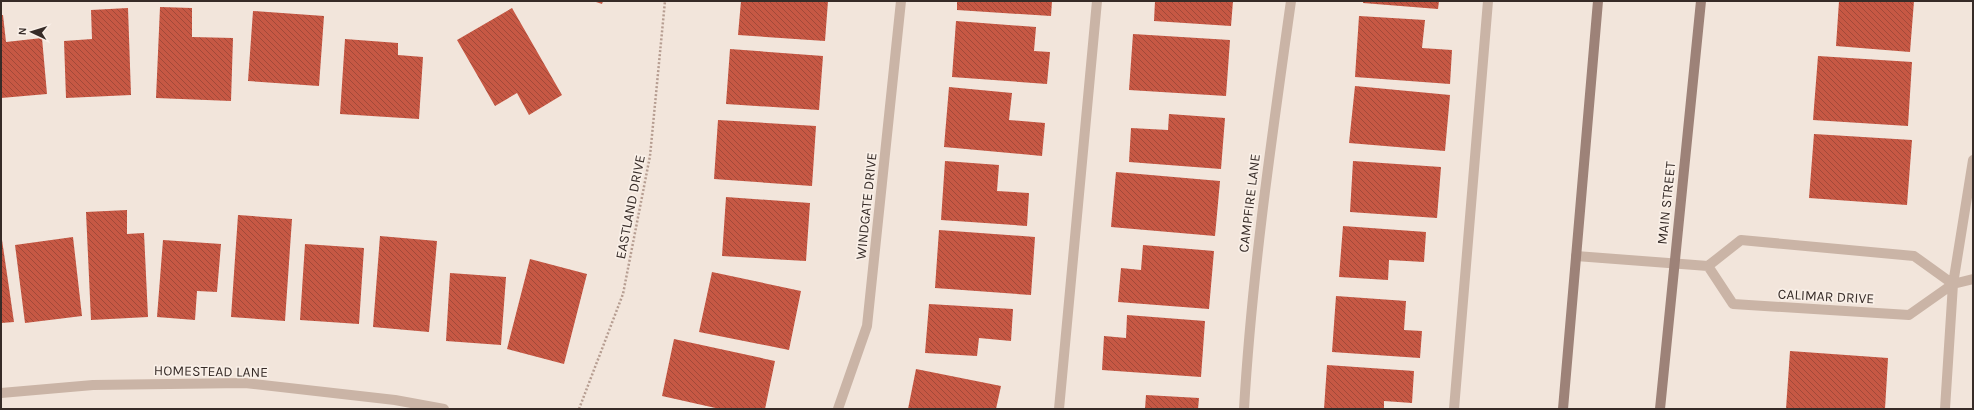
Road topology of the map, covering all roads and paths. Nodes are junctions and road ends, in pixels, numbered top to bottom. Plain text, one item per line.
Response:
1 (665, 1) edge
2 (901, 1) edge
3 (1098, 1) edge
4 (1291, 1) edge
5 (1488, 1) edge
6 (1598, 1) edge
7 (1701, 1) edge
8 (1973, 160) edge
9 (1576, 256) junction
10 (1674, 262) junction
11 (1708, 266) junction
12 (1973, 279) edge
13 (1953, 284) junction
14 (1, 393) edge
15 (444, 409) edge
16 (578, 409) edge
17 (838, 409) edge
18 (1059, 409) edge
19 (1244, 409) edge
20 (1454, 409) edge
21 (1563, 409) edge
22 (1660, 409) edge
23 (1945, 409) edge

1 - 16 path, EASTLAND DRIVE
2 - 17 street, WINDGATE DRIVE
3 - 18 street
4 - 19 street, CAMPFIRE LANE
5 - 20 street
6 - 9 main road
7 - 10 main road, MAIN STREET
8 - 13 street
9 - 10 street
9 - 21 main road
10 - 11 street
10 - 22 main road, MAIN STREET
11 - 13 street
11 - 13 street, CALIMAR DRIVE
12 - 13 street, CALIMAR DRIVE
13 - 23 street
14 - 15 street, HOMESTEAD LANE

